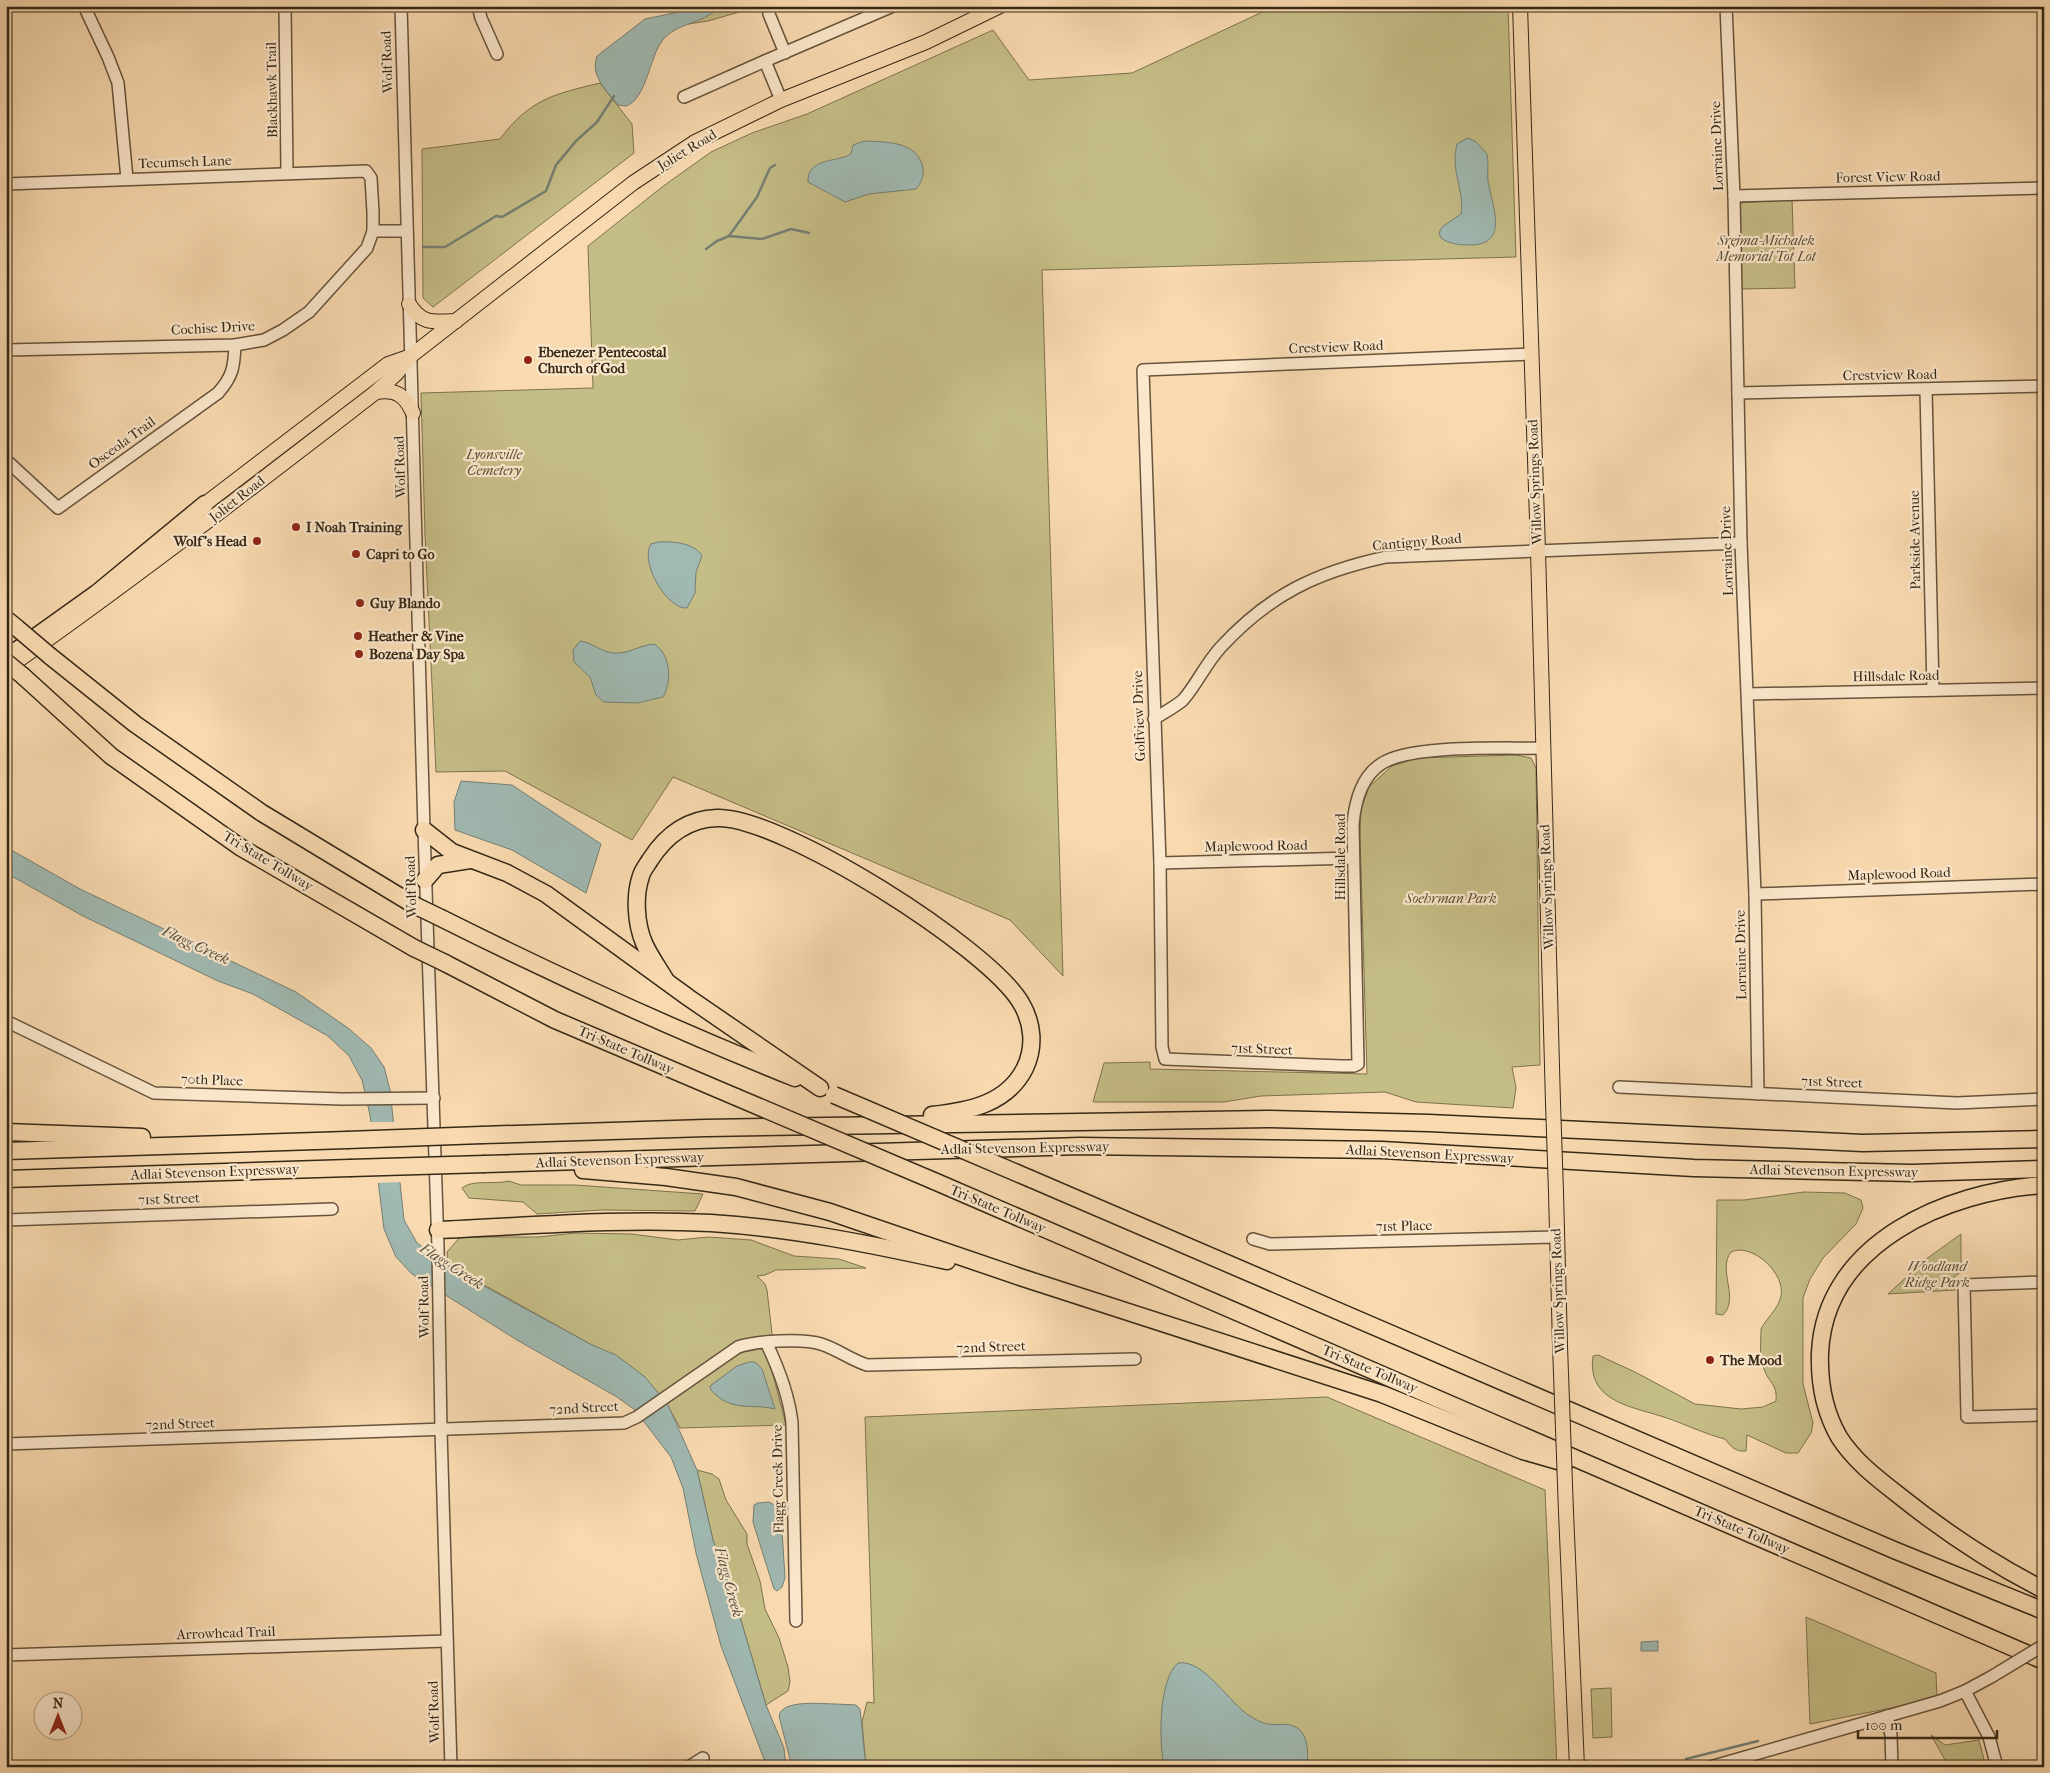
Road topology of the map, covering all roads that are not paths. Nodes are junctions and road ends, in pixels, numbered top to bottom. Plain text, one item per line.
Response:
1 (84, 6) edge
2 (285, 6) edge
3 (401, 6) edge
4 (478, 6) edge
5 (893, 6) edge
6 (1000, 6) edge
7 (1520, 6) edge
8 (1726, 6) edge
9 (769, 14) dead end
10 (785, 53) junction
11 (497, 54) dead end
12 (765, 61) junction
13 (684, 97) dead end
14 (781, 100) junction
15 (366, 171) joint
16 (287, 173) junction
17 (127, 179) junction
18 (6, 184) edge
19 (2044, 188) edge
20 (1734, 196) junction
21 (373, 231) junction
22 (406, 231) junction
23 (409, 304) junction
24 (456, 321) junction
25 (236, 344) junction
26 (6, 350) edge
27 (1530, 354) junction
28 (412, 356) junction
29 (1143, 370) joint
30 (2044, 386) edge
31 (1926, 390) junction
32 (376, 392) junction
33 (1738, 393) junction
34 (413, 413) junction
35 (6, 460) edge
36 (205, 504) joint
37 (1741, 543) junction
38 (150, 548) junction
39 (1538, 550) junction
40 (12, 624) edge
41 (6, 651) edge
42 (6, 658) edge
43 (6, 662) edge
44 (6, 669) edge
45 (2044, 688) edge
46 (1933, 690) junction
47 (1748, 694) junction
48 (1154, 719) junction
49 (1543, 748) junction
50 (424, 830) junction
51 (1353, 858) junction
52 (472, 860) junction
53 (1160, 863) junction
54 (425, 880) junction
55 (2044, 884) edge
56 (1755, 894) junction
57 (665, 979) junction
58 (6, 1021) edge
59 (1165, 1060) joint
60 (1358, 1064) joint
61 (1619, 1087) dead end
62 (827, 1092) junction
63 (1758, 1094) junction
64 (434, 1098) junction
65 (2044, 1099) edge
66 (846, 1126) junction
67 (6, 1132) edge
68 (2044, 1139) edge
69 (319, 1141) junction
70 (6, 1151) edge
71 (511, 1163) junction
72 (2044, 1169) edge
73 (6, 1179) edge
74 (2044, 1185) edge
75 (332, 1209) dead end
76 (6, 1220) edge
77 (438, 1230) junction
78 (1557, 1237) junction
79 (1253, 1239) dead end
80 (1022, 1278) junction
81 (2044, 1282) edge
82 (766, 1342) junction
83 (1135, 1359) dead end
84 (2044, 1415) edge
85 (441, 1430) junction
86 (6, 1444) edge
87 (1620, 1478) junction
88 (2044, 1590) edge
89 (2044, 1611) edge
90 (796, 1621) dead end
91 (447, 1641) junction
92 (2044, 1646) edge
93 (6, 1655) edge
94 (2044, 1661) edge
95 (1965, 1692) junction
96 (1887, 1716) junction
97 (704, 1758) dead end
98 (451, 1767) edge
99 (689, 1767) edge
100 (1577, 1767) edge
101 (1710, 1767) edge
102 (1892, 1767) edge
103 (1998, 1767) edge

1 - 17 street
2 - 16 street, Blackhawk Trail
3 - 22 street, Wolf Road
4 - 11 street
5 - 10 street
6 - 14 main road, Joliet Road
7 - 27 main road, Willow Springs Road
8 - 20 street, Lorraine Drive
9 - 10 street
10 - 12 street
12 - 13 street
12 - 14 street
14 - 24 main road, Joliet Road
15 - 16 street, Tecumseh Lane
15 - 21 street, Cochise Drive
16 - 17 street, Tecumseh Lane
17 - 18 street, Tecumseh Lane
19 - 20 street, Forest View Road
20 - 33 street, Lorraine Drive
21 - 22 street
21 - 25 street, Cochise Drive
22 - 23 street, Wolf Road
23 - 24 main road
23 - 28 street, Wolf Road
24 - 28 main road, Joliet Road
25 - 26 street, Cochise Drive
25 - 35 street, Osceola Trail
27 - 29 street, Crestview Road
27 - 39 main road, Willow Springs Road
28 - 32 main road, Joliet Road
28 - 34 street, Wolf Road
28 - 36 main road, Joliet Road
29 - 48 street, Golfview Drive
30 - 31 street, Crestview Road
31 - 33 street, Crestview Road
31 - 46 street, Parkside Avenue
32 - 34 main road
32 - 44 main road, Joliet Road
33 - 37 street, Lorraine Drive
34 - 50 street, Wolf Road
36 - 38 highway, Joliet Road
37 - 39 street, Cantigny Road
37 - 47 street, Lorraine Drive
38 - 41 highway
38 - 42 highway, Joliet Road
39 - 48 street, Cantigny Road
39 - 49 main road, Willow Springs Road
40 - 62 highway, bridge
43 - 87 highway, Tri-State Tollway, bridge
45 - 46 street, Hillsdale Road
46 - 47 street, Hillsdale Road
47 - 56 street, Lorraine Drive
48 - 53 street, Golfview Drive
49 - 51 street, Hillsdale Road
49 - 78 main road, Willow Springs Road, bridge
50 - 52 highway
50 - 54 street, Wolf Road
51 - 53 street, Maplewood Road
51 - 60 street, Hillsdale Road
52 - 54 highway
52 - 57 highway
53 - 59 street, Golfview Drive
54 - 64 street, Wolf Road
55 - 56 street, Maplewood Road
56 - 63 street, Lorraine Drive
57 - 62 highway
57 - 66 highway
58 - 64 street, 70th Place
59 - 60 street, 71st Street
61 - 63 street, 71st Street
62 - 89 highway, bridge
63 - 65 street, 71st Street
64 - 77 street, Wolf Road
66 - 68 highway, Adlai Stevenson Expressway
66 - 69 highway, Adlai Stevenson Expressway, bridge
67 - 69 highway
69 - 70 highway, Adlai Stevenson Expressway
71 - 72 highway, Adlai Stevenson Expressway
71 - 73 highway, Adlai Stevenson Expressway, bridge
71 - 80 highway
74 - 88 highway
75 - 76 street, 71st Street
77 - 80 highway
77 - 85 street, Wolf Road
78 - 79 street, 71st Place
78 - 100 main road, Willow Springs Road, bridge
80 - 87 highway
81 - 84 street
82 - 83 street, 72nd Street
82 - 85 street, 72nd Street
82 - 90 street, Flagg Creek Drive
85 - 86 street, 72nd Street
85 - 91 street, Wolf Road
87 - 94 highway, Tri-State Tollway
91 - 93 street, Arrowhead Trail
91 - 98 street, Wolf Road
92 - 95 street, bridge
95 - 96 street
95 - 103 street
96 - 101 street
96 - 102 street
97 - 99 street

